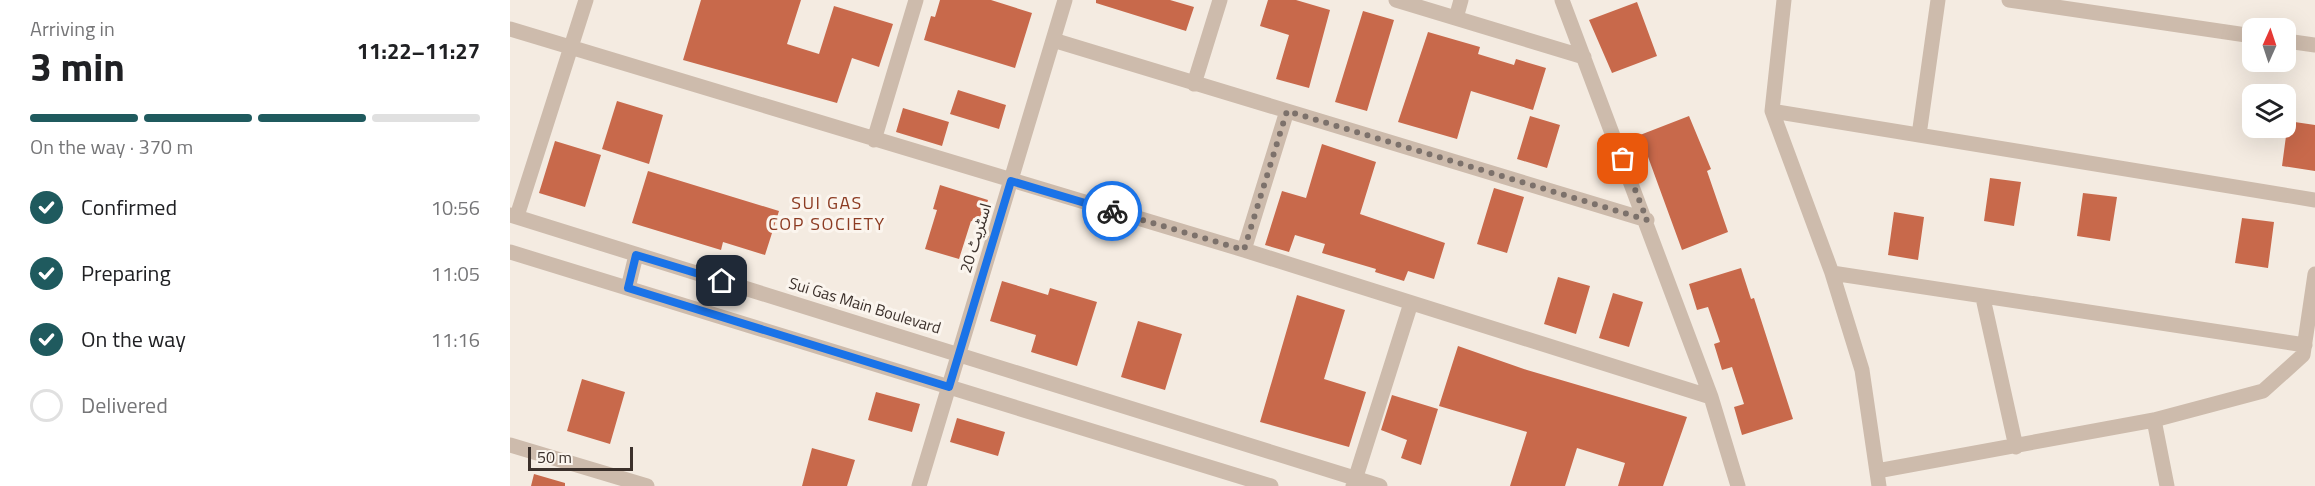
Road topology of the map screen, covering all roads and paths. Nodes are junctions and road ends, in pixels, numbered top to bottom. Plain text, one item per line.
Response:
1 (586, 0) edge
2 (1065, 0) edge
3 (1220, 0) edge
4 (1461, 0) edge
5 (1562, 0) edge
6 (1784, 0) edge
7 (1938, 0) edge
8 (2009, 0) edge
9 (911, 1) edge
10 (1406, 1) edge
11 (1456, 18) junction
12 (510, 29) edge
13 (2242, 34) edge
14 (1053, 40) junction
15 (2296, 42) edge
16 (2315, 45) edge
17 (570, 47) junction
18 (1584, 57) junction
19 (1194, 84) junction
20 (1287, 111) junction
21 (1772, 111) junction
22 (1919, 135) junction
23 (874, 140) junction
24 (1011, 181) junction
25 (2315, 200) edge
26 (513, 215) edge
27 (1647, 220) junction
28 (1244, 250) junction
29 (510, 252) edge
30 (636, 255) junction
31 (1832, 273) junction
32 (2315, 274) edge
33 (628, 288) junction
34 (1983, 298) junction
35 (1411, 303) junction
36 (2305, 345) junction
37 (959, 353) junction
38 (949, 387) junction
39 (1711, 397) junction
40 (2154, 420) junction
41 (510, 445) edge
42 (2016, 447) junction
43 (1878, 479) edge
44 (1354, 482) edge
45 (647, 486) edge
46 (919, 486) edge
47 (1271, 486) edge
48 (1380, 486) edge
49 (1738, 486) edge
50 (2167, 486) edge

1 - 17 street
2 - 14 street, اسٹریٹ 20
3 - 19 street
4 - 11 street
5 - 18 street
6 - 21 street
7 - 22 street
8 - 13 street
9 - 23 street
10 - 11 street
11 - 18 street
12 - 17 street
14 - 19 street
14 - 24 street, اسٹریٹ 20
15 - 16 street
17 - 23 street
17 - 26 street
18 - 27 street
19 - 20 street
20 - 27 street
20 - 28 street
21 - 22 street
21 - 31 street
22 - 25 street
23 - 24 street
24 - 28 street
24 - 37 street, اسٹریٹ 20
26 - 30 street, Sui Gas Main Boulevard
27 - 39 street
28 - 35 street
29 - 33 street
30 - 33 street
30 - 37 street, Sui Gas Main Boulevard
31 - 34 street
31 - 43 street
32 - 36 street
33 - 38 street
34 - 36 street
34 - 42 street
35 - 39 street
35 - 44 street
36 - 40 street
37 - 38 street, اسٹریٹ 20
37 - 44 street, Sui Gas Main Boulevard
38 - 46 street, اسٹریٹ 20
38 - 47 street
39 - 49 street
40 - 42 street
40 - 50 street
41 - 45 street
42 - 43 street
44 - 48 street, Sui Gas Main Boulevard

